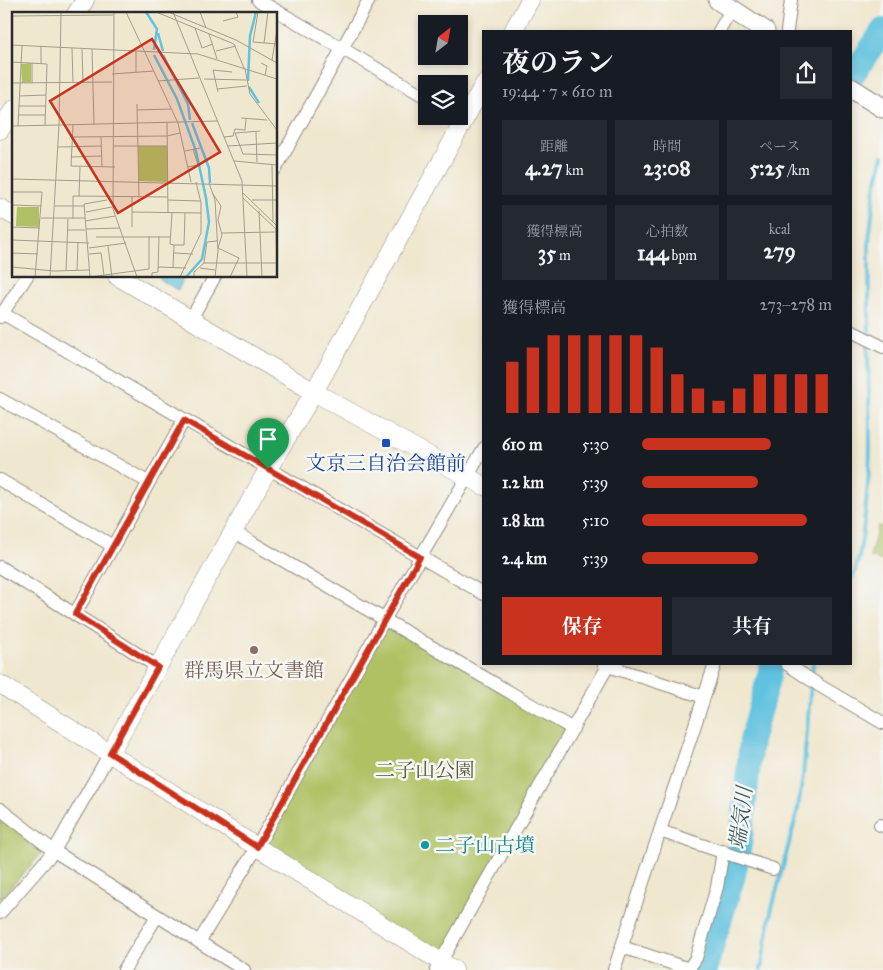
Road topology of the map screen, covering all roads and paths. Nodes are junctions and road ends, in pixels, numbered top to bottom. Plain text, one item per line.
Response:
1 (85, 0) edge
2 (258, 0) edge
3 (369, 0) edge
4 (530, 0) edge
5 (791, 0) edge
6 (725, 5) edge
7 (279, 6) edge
8 (77, 12) edge
9 (513, 30) edge
10 (719, 30) edge
11 (763, 30) edge
12 (788, 30) edge
13 (343, 49) junction
14 (482, 87) edge
15 (852, 89) edge
16 (418, 92) edge
17 (883, 108) edge
18 (468, 109) edge
19 (12, 112) edge
20 (458, 125) edge
21 (0, 130) edge
22 (278, 164) edge
23 (0, 208) edge
24 (12, 215) edge
25 (26, 278) edge
26 (120, 278) edge
27 (214, 278) edge
28 (1, 315) edge
29 (191, 320) junction
30 (852, 332) edge
31 (883, 347) edge
32 (314, 392) junction
33 (0, 399) edge
34 (184, 420) junction
35 (482, 452) edge
36 (268, 469) junction
37 (468, 477) junction
38 (0, 480) edge
39 (148, 482) junction
40 (482, 485) edge
41 (234, 532) junction
42 (112, 546) junction
43 (420, 557) junction
44 (0, 567) edge
45 (482, 593) edge
46 (75, 614) junction
47 (384, 620) junction
48 (607, 665) edge
49 (715, 665) edge
50 (788, 665) edge
51 (158, 667) junction
52 (0, 684) edge
53 (704, 697) junction
54 (883, 723) edge
55 (573, 730) junction
56 (110, 753) junction
57 (0, 809) edge
58 (660, 831) junction
59 (257, 847) junction
60 (54, 851) junction
61 (723, 851) junction
62 (772, 869) dead end
63 (0, 913) edge
64 (157, 916) junction
65 (199, 942) junction
66 (622, 948) junction
67 (444, 967) edge
68 (124, 970) edge
69 (244, 970) edge
70 (614, 970) edge

1 - 8 street
2 - 7 street
3 - 13 street
4 - 9 street
5 - 12 street
6 - 10 street
6 - 11 main road
7 - 13 street
13 - 16 street
13 - 22 street
14 - 18 street
15 - 17 main road
19 - 21 street
20 - 32 street
23 - 24 street
25 - 28 street
26 - 29 street
27 - 29 street
28 - 34 street
29 - 32 street
30 - 31 street
32 - 36 street
32 - 37 street
33 - 39 street
34 - 36 street
34 - 39 street
35 - 37 street
36 - 41 street
36 - 43 street
37 - 40 street
37 - 43 street
38 - 42 street
39 - 42 street
41 - 47 street
41 - 51 street
42 - 46 street
43 - 45 street
43 - 47 street
44 - 46 street
46 - 51 street
47 - 55 street
47 - 59 street
48 - 53 street
48 - 55 street
49 - 53 street
50 - 54 street
51 - 56 street
52 - 56 street
53 - 58 street
55 - 67 street
56 - 59 street
56 - 60 street
57 - 60 street
58 - 61 street
58 - 66 street
59 - 65 street
59 - 67 street
60 - 63 street
60 - 64 street
61 - 62 street
61 - 66 street
64 - 65 street
64 - 68 street
65 - 69 street
66 - 70 street

